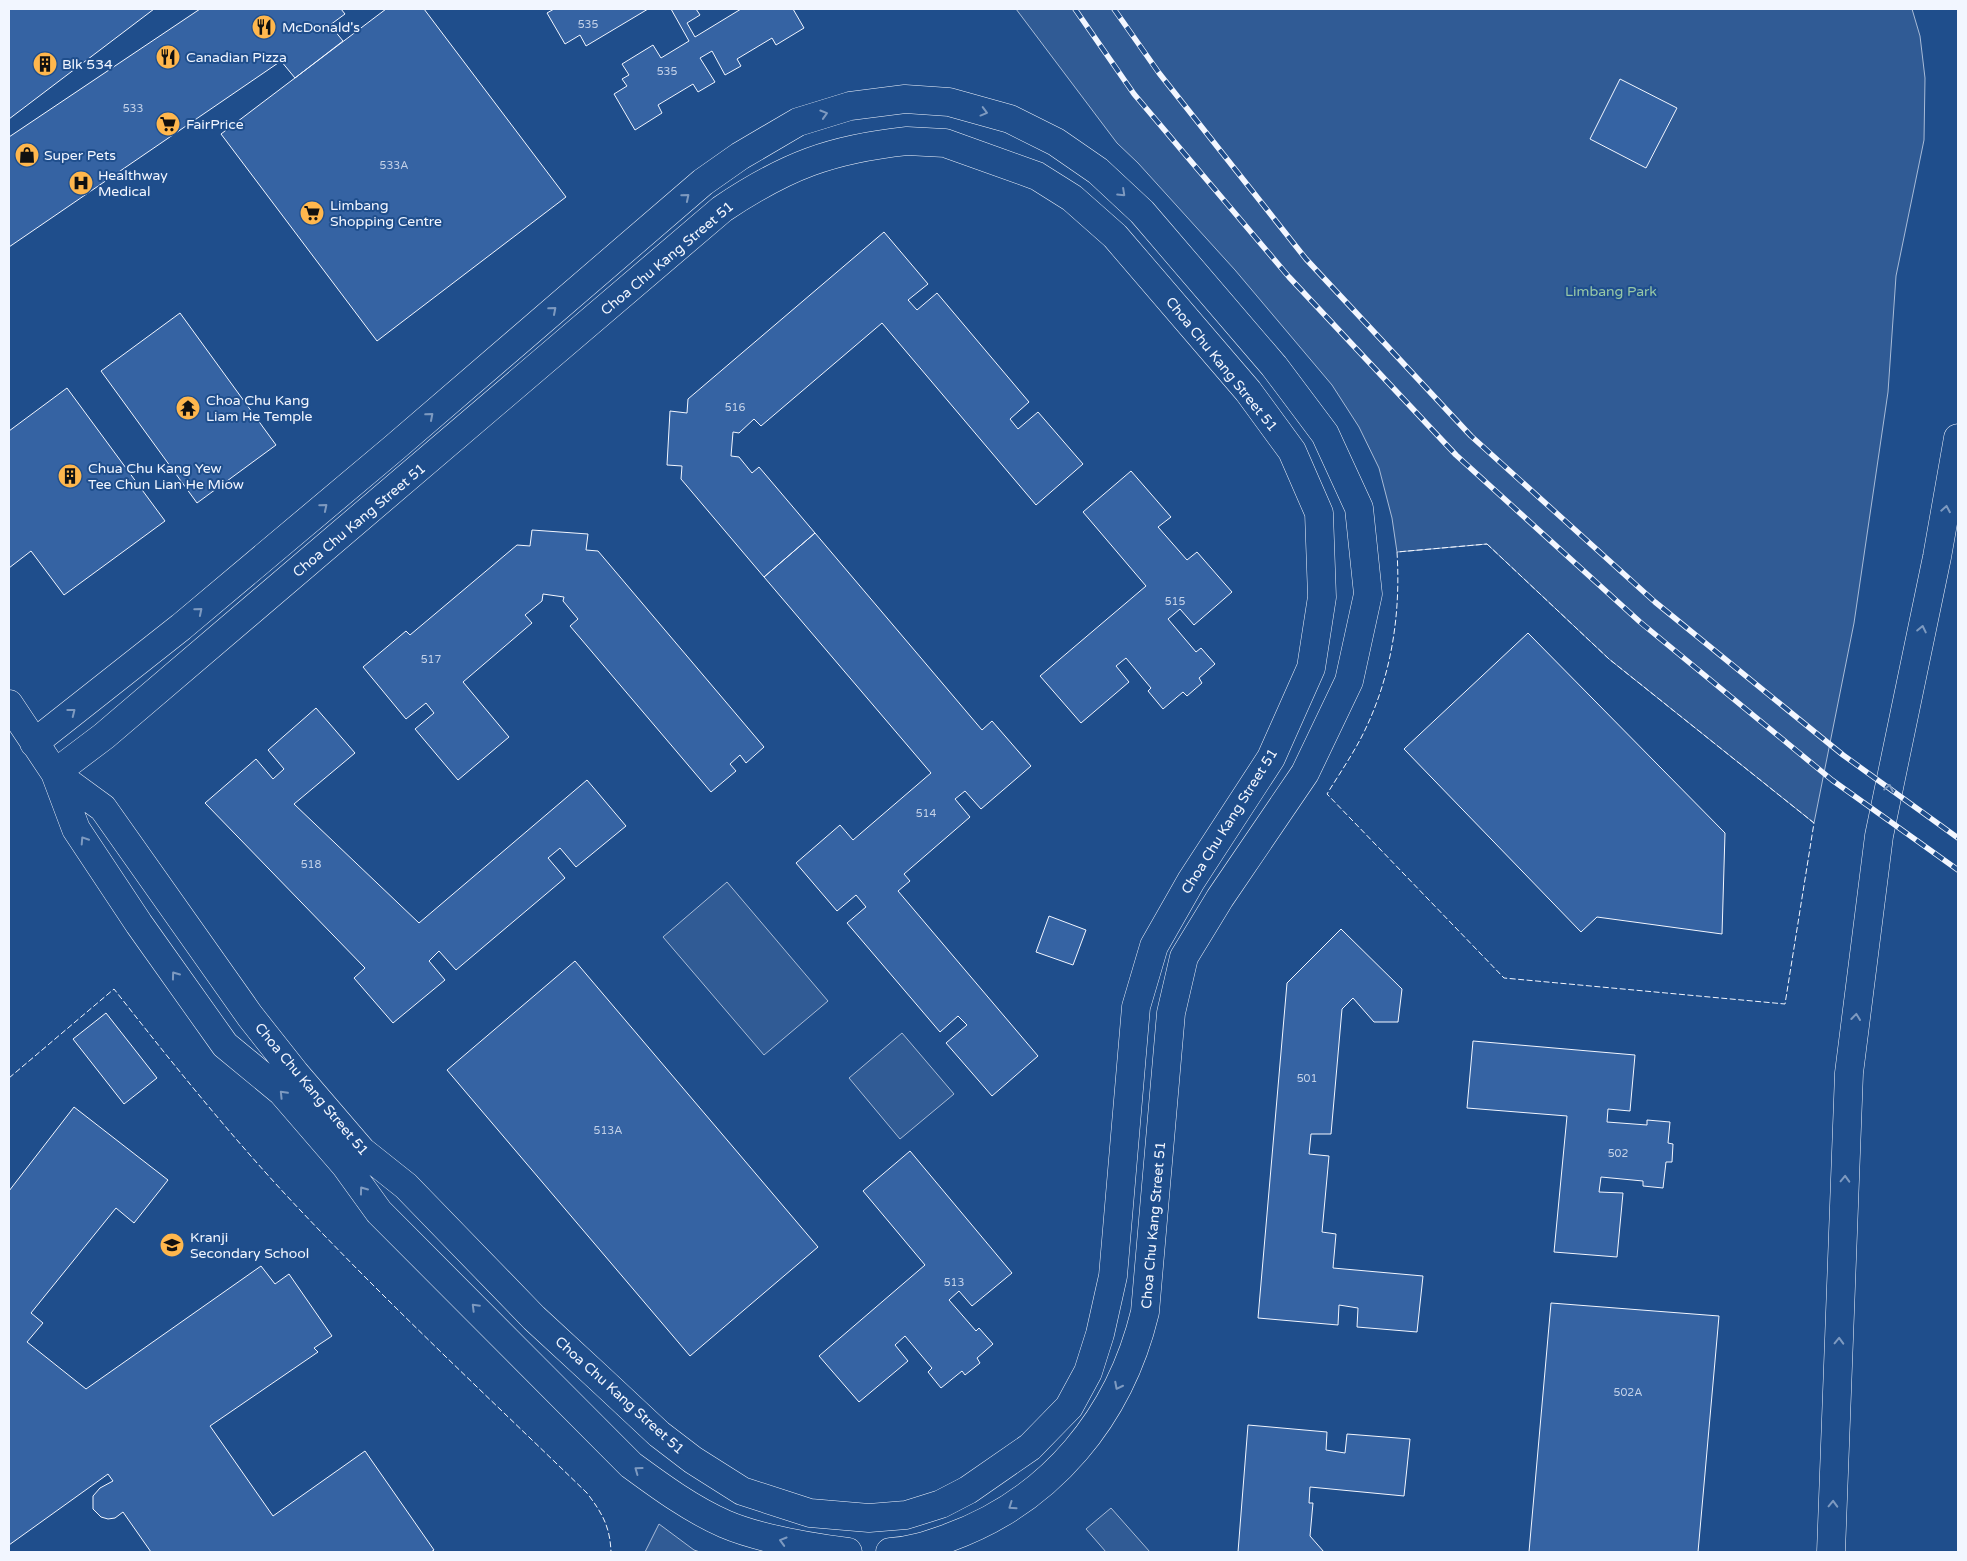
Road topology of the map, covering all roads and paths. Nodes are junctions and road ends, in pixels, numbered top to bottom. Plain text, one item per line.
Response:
1 (1958, 438) edge
2 (9, 704) edge
3 (34, 743) junction
4 (55, 773) junction
5 (848, 1552) edge
6 (890, 1552) edge
7 (1831, 1552) edge

7 -> 1 street
2 - 3 street, Choa Chu Kang Street 51
3 - 4 street, Choa Chu Kang Street 51
3 -> 6 street, Choa Chu Kang Street 51
4 - 4 street, Choa Chu Kang Street 51
5 -> 4 street, Choa Chu Kang Street 51

